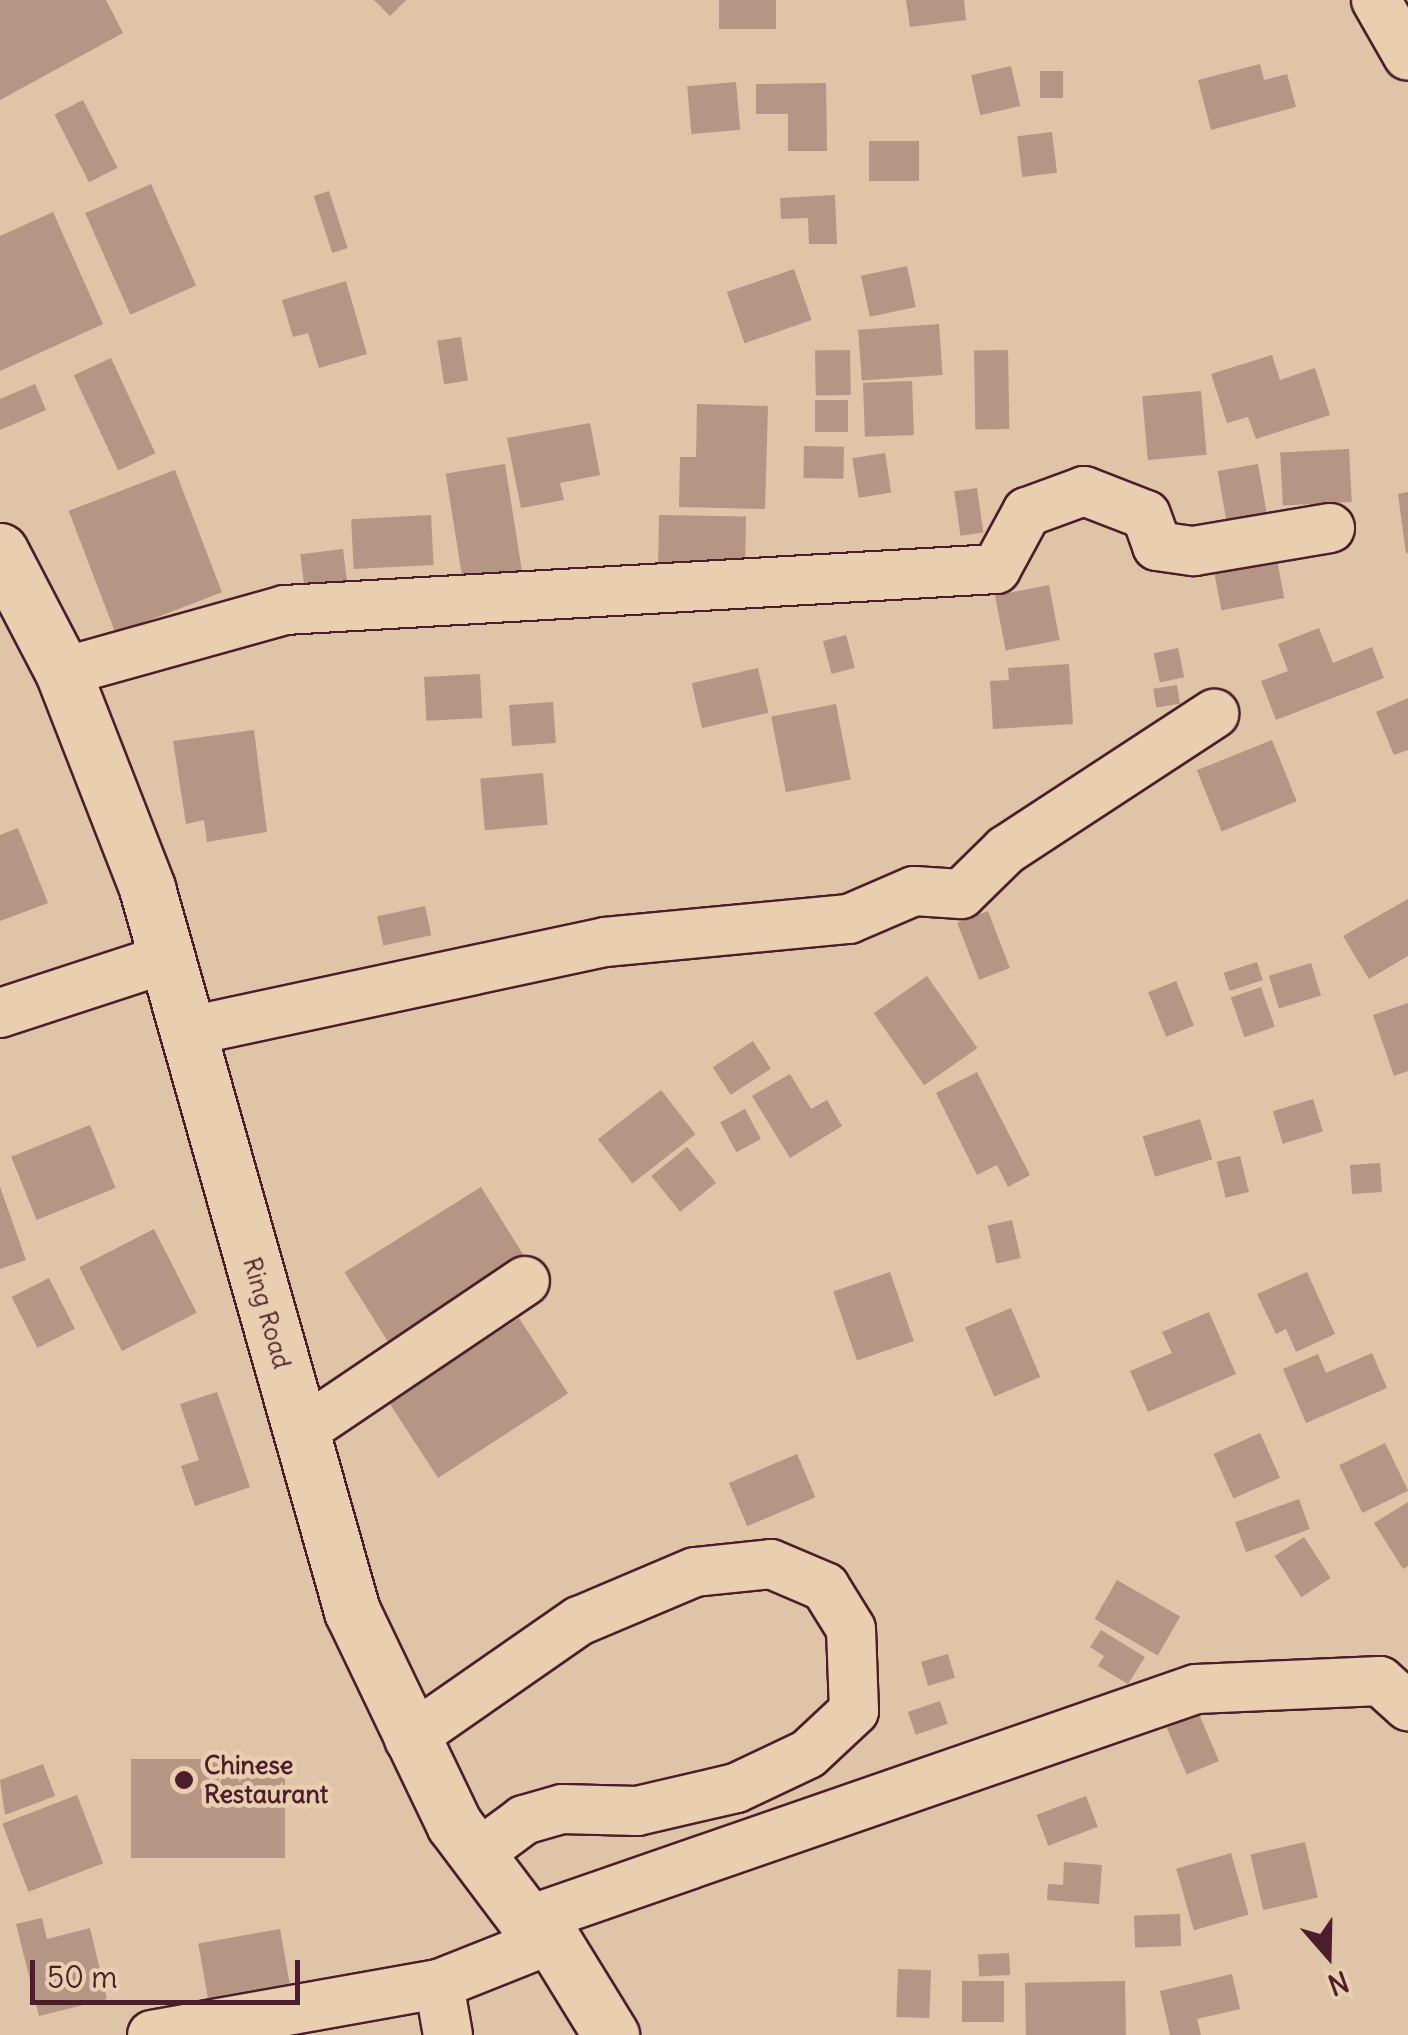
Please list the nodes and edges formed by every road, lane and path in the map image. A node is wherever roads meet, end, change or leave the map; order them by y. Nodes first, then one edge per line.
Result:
1 (1376, 0) edge
2 (1408, 56) edge
3 (1330, 528) dead end
4 (0, 550) edge
5 (63, 672) junction
6 (1214, 714) dead end
7 (168, 958) junction
8 (0, 1013) edge
9 (190, 1031) junction
10 (526, 1281) dead end
11 (301, 1432) junction
12 (1399, 1681) edge
13 (409, 1739) junction
14 (478, 1854) junction
15 (540, 1930) junction
16 (439, 1984) junction
17 (152, 2035) edge
18 (448, 2035) edge
19 (611, 2035) edge

1 - 2 street
3 - 5 street
4 - 5 main road, Ring Road
5 - 7 main road, Ring Road
6 - 9 street
7 - 8 street
7 - 9 main road, Ring Road
9 - 11 main road, Ring Road
10 - 11 street
11 - 13 main road, Ring Road
12 - 15 street
13 - 14 main road, Ring Road
13 - 14 street
14 - 15 main road, Ring Road
15 - 16 street
15 - 19 main road, Ring Road
16 - 17 street
16 - 18 street

